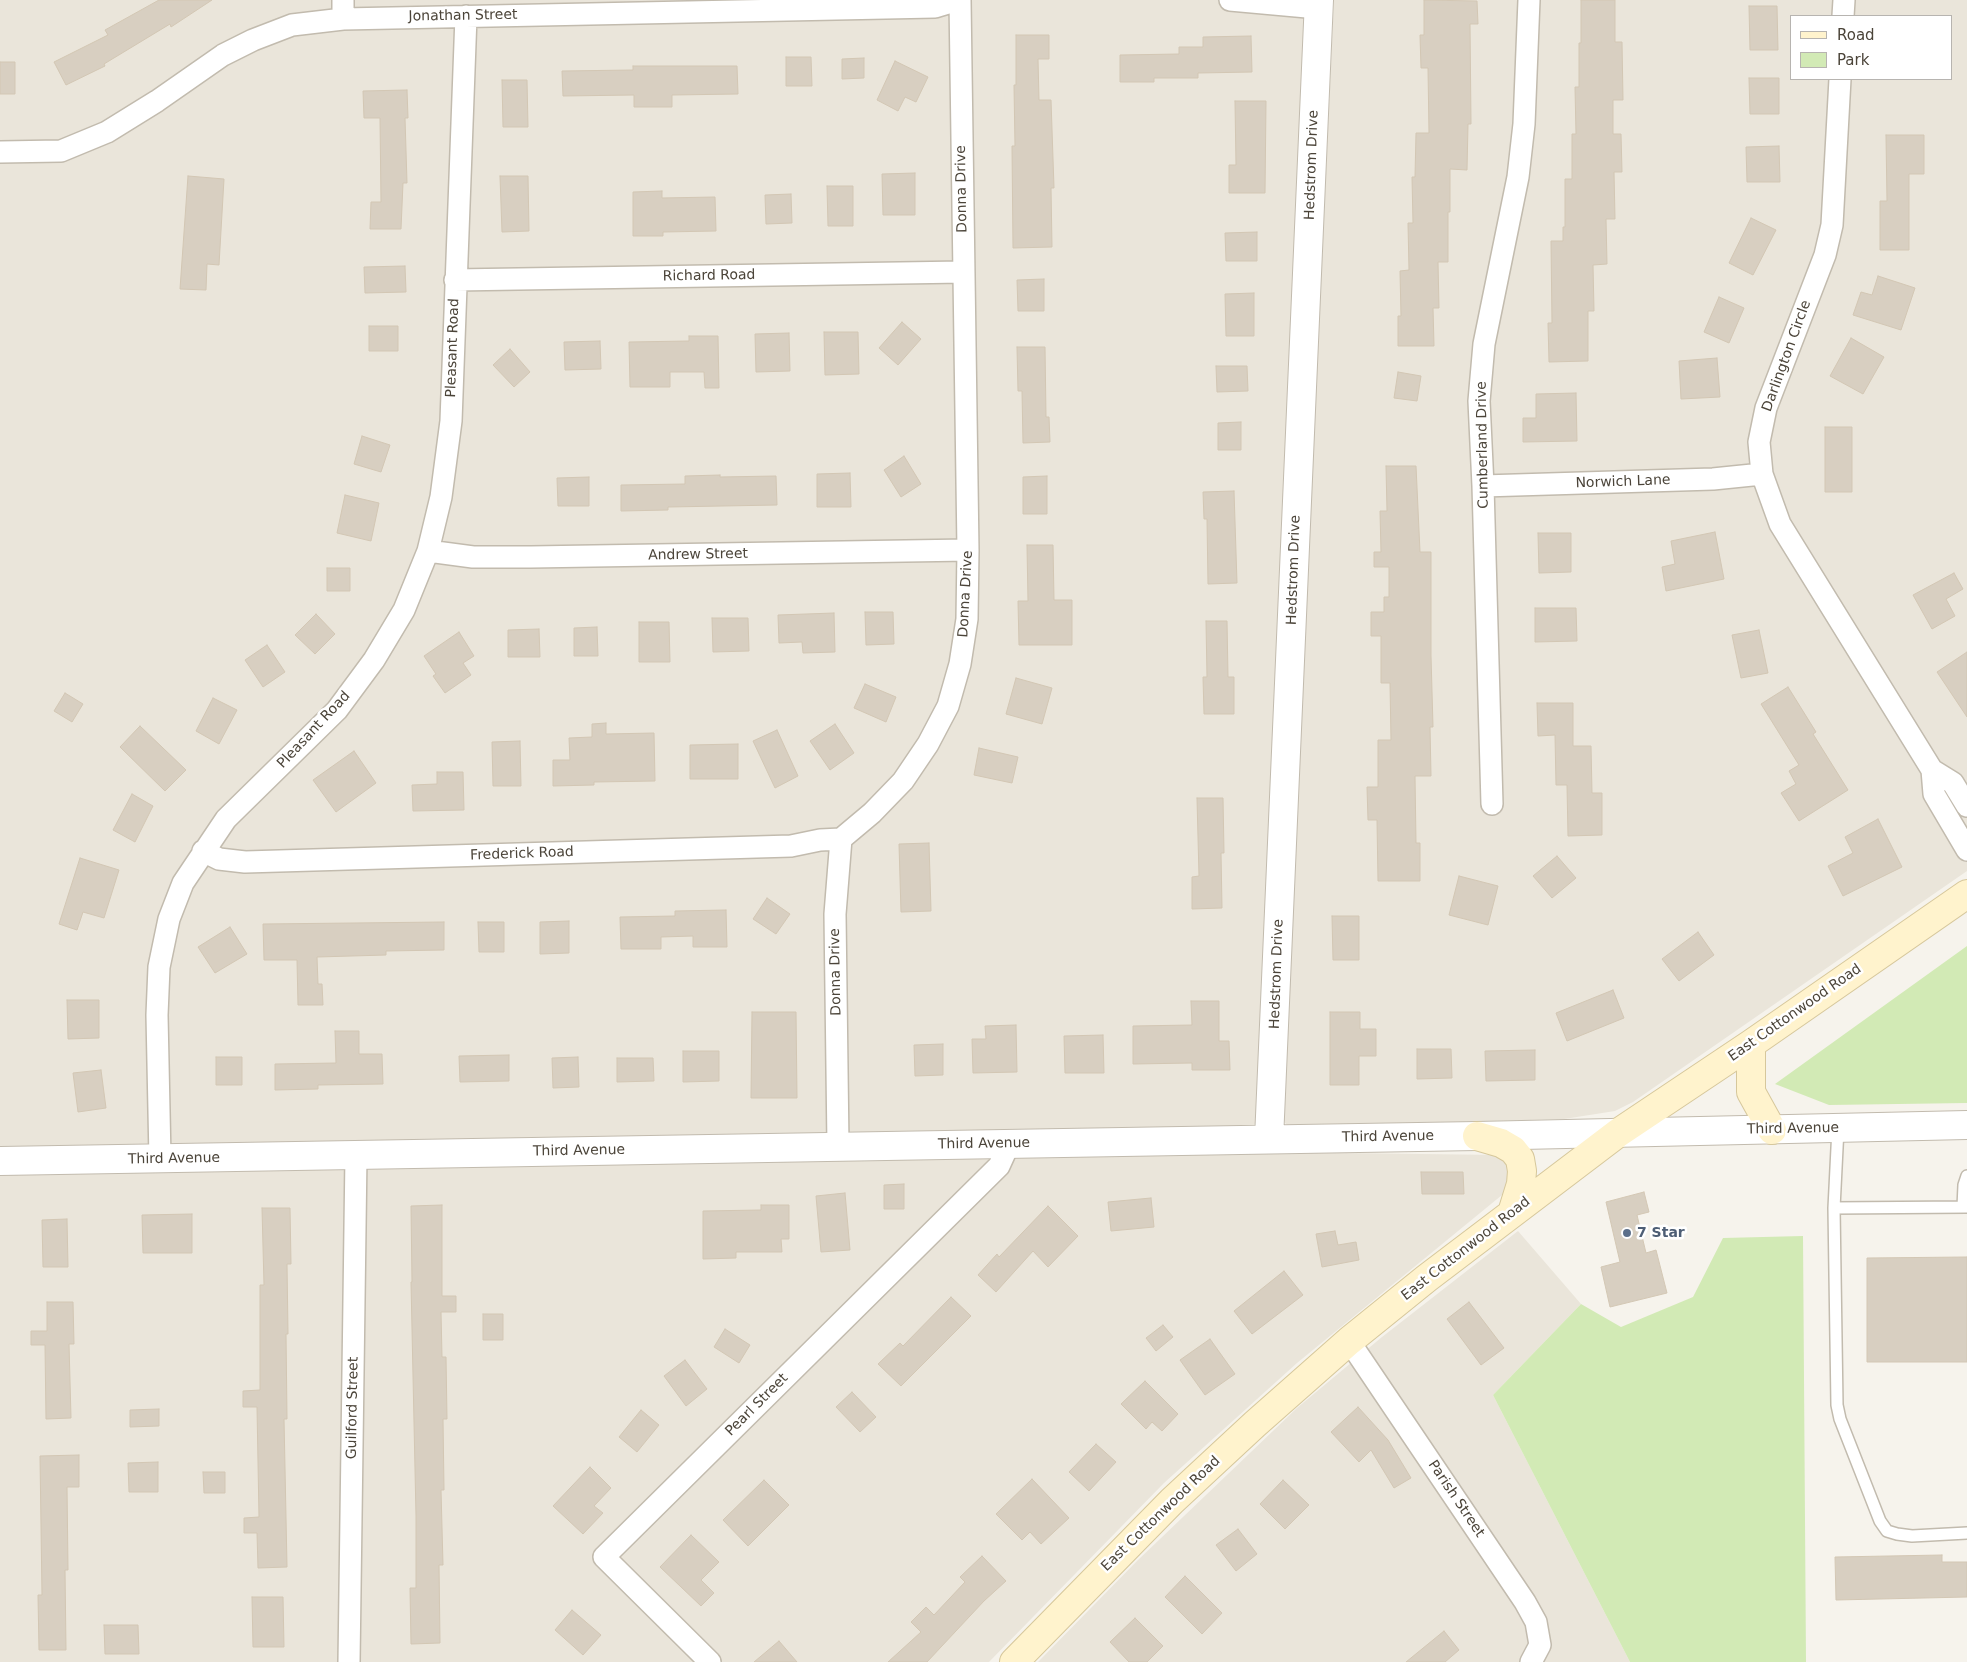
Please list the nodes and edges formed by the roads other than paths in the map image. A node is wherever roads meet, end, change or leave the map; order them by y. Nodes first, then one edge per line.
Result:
1 (959, 0) edge
2 (1230, 0) edge
3 (1529, 0) edge
4 (1844, 0) edge
5 (1319, 4) edge
6 (616, 7) edge
7 (343, 9) edge
8 (1844, 15) edge
9 (466, 16) junction
10 (1840, 80) edge
11 (0, 152) edge
12 (963, 272) junction
13 (455, 280) junction
14 (1762, 474) junction
15 (1483, 486) junction
16 (968, 550) junction
17 (428, 552) junction
18 (1932, 770) junction
19 (1492, 804) dead end
20 (1967, 806) edge
21 (841, 839) junction
22 (1967, 850) edge
23 (203, 851) junction
24 (1967, 894) edge
25 (1751, 1044) junction
26 (1967, 1125) edge
27 (1838, 1128) junction
28 (1772, 1130) junction
29 (1618, 1133) junction
30 (1477, 1136) junction
31 (1269, 1139) junction
32 (1009, 1144) junction
33 (838, 1146) junction
34 (356, 1154) junction
35 (160, 1159) junction
36 (0, 1161) edge
37 (1967, 1176) edge
38 (1965, 1207) edge
39 (1834, 1208) junction
40 (1512, 1213) junction
41 (1349, 1341) junction
42 (1967, 1533) edge
43 (349, 1662) edge
44 (710, 1662) edge
45 (1014, 1662) edge
46 (1531, 1662) edge

1 - 6 street, Jonathan Street
1 - 12 street, Donna Drive
2 - 5 street
3 - 15 street, Cumberland Drive
4 - 8 street
5 - 31 street, Hedstrom Drive
6 - 9 street, Jonathan Street
7 - 9 street, Jonathan Street
7 - 11 street, Jonathan Street
9 - 13 street, Pleasant Road
10 - 14 street, Darlington Circle
12 - 13 street, Richard Road
12 - 16 street, Donna Drive
13 - 17 street, Pleasant Road
14 - 15 street, Norwich Lane
14 - 18 street, Darlington Circle
15 - 19 street, Cumberland Drive
16 - 17 street, Andrew Street
16 - 21 street, Donna Drive
17 - 23 street, Pleasant Road
18 - 20 street, Darlington Circle
18 - 22 street, Darlington Circle
21 - 23 street, Frederick Road
21 - 33 street, Donna Drive
23 - 35 street, Pleasant Road
24 - 25 main road, East Cottonwood Road
25 - 28 main road
25 - 29 main road, East Cottonwood Road
26 - 27 street, Third Avenue
27 - 28 street, Third Avenue
27 - 39 lane
28 - 29 street, Third Avenue
29 - 30 street, Third Avenue
29 - 40 main road, East Cottonwood Road
30 - 31 street, Third Avenue
30 - 40 main road
31 - 32 street, Third Avenue
32 - 33 street, Third Avenue
32 - 44 street, Pearl Street
33 - 34 street, Third Avenue
34 - 35 street, Third Avenue
34 - 43 street, Guilford Street
35 - 36 street, Third Avenue
37 - 38 lane
38 - 39 lane
39 - 42 lane
40 - 41 main road, East Cottonwood Road
41 - 45 main road, East Cottonwood Road
41 - 46 street, Parish Street

